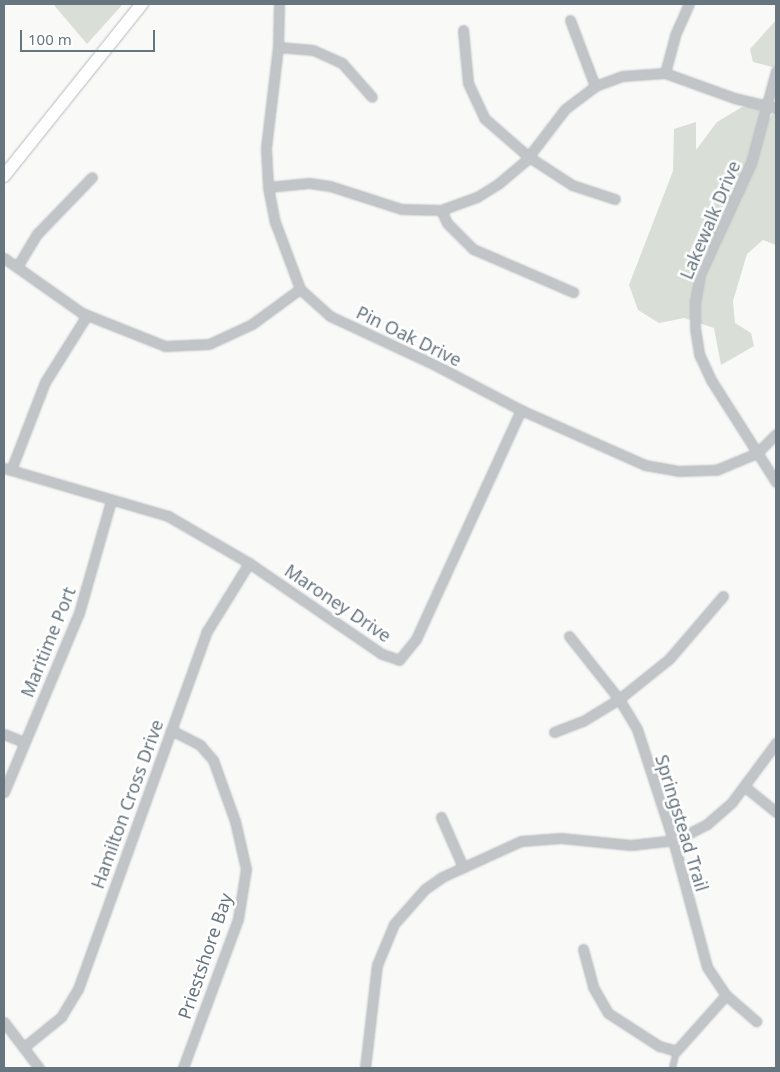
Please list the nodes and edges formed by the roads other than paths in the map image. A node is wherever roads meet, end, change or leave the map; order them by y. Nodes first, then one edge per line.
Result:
1 (142, 4) edge
2 (279, 4) edge
3 (689, 4) edge
4 (570, 20) dead end
5 (463, 30) dead end
6 (278, 47) junction
7 (776, 71) edge
8 (665, 73) junction
9 (595, 86) junction
10 (372, 97) dead end
11 (766, 106) junction
12 (776, 108) edge
13 (529, 156) junction
14 (4, 176) edge
15 (92, 177) dead end
16 (268, 187) junction
17 (615, 199) dead end
18 (441, 210) junction
19 (4, 258) edge
20 (17, 267) junction
21 (300, 289) junction
22 (572, 292) dead end
23 (86, 316) junction
24 (521, 410) junction
25 (776, 434) edge
26 (757, 453) junction
27 (8, 469) edge
28 (776, 482) edge
29 (111, 501) junction
30 (249, 563) junction
31 (723, 596) dead end
32 (569, 636) dead end
33 (619, 699) junction
34 (172, 730) junction
35 (554, 732) dead end
36 (4, 734) edge
37 (24, 742) junction
38 (776, 744) edge
39 (744, 786) junction
40 (4, 792) edge
41 (776, 812) edge
42 (441, 818) dead end
43 (673, 840) junction
44 (463, 867) junction
45 (583, 949) dead end
46 (726, 995) junction
47 (756, 1021) dead end
48 (4, 1022) edge
49 (24, 1047) junction
50 (676, 1051) junction
51 (39, 1068) edge
52 (183, 1068) edge
53 (365, 1068) edge
54 (672, 1068) edge

1 - 14 street
2 - 6 street, Pin Oak Drive
3 - 8 street
4 - 9 street
5 - 13 street
6 - 10 street
6 - 16 street, Pin Oak Drive
7 - 11 street, Lakewalk Drive
8 - 9 street
8 - 11 street
9 - 13 street
11 - 12 street
11 - 26 street, Lakewalk Drive
13 - 17 street
13 - 18 street
15 - 20 street
16 - 18 street
16 - 21 street, Pin Oak Drive
18 - 22 street
19 - 20 street
20 - 23 street
21 - 23 street
21 - 24 street, Pin Oak Drive
23 - 27 street
24 - 26 street, Pin Oak Drive
24 - 30 street, Maroney Drive
25 - 26 street, Pin Oak Drive
26 - 28 street, Lakewalk Drive
27 - 29 street, Maroney Drive
29 - 30 street, Maroney Drive
29 - 37 street, Maritime Port
30 - 34 street, Hamilton Cross Drive
31 - 33 street
32 - 33 street, Springstead Trail
33 - 35 street
33 - 43 street, Springstead Trail
34 - 49 street, Hamilton Cross Drive
34 - 52 street, Priestshore Bay
36 - 37 street
37 - 40 street, Maritime Port
38 - 39 street
39 - 41 street
39 - 43 street
42 - 44 street
43 - 44 street
43 - 46 street, Springstead Trail
44 - 53 street
45 - 50 street
46 - 47 street, Springstead Trail
46 - 50 street
48 - 49 street
49 - 51 street
50 - 54 lane

